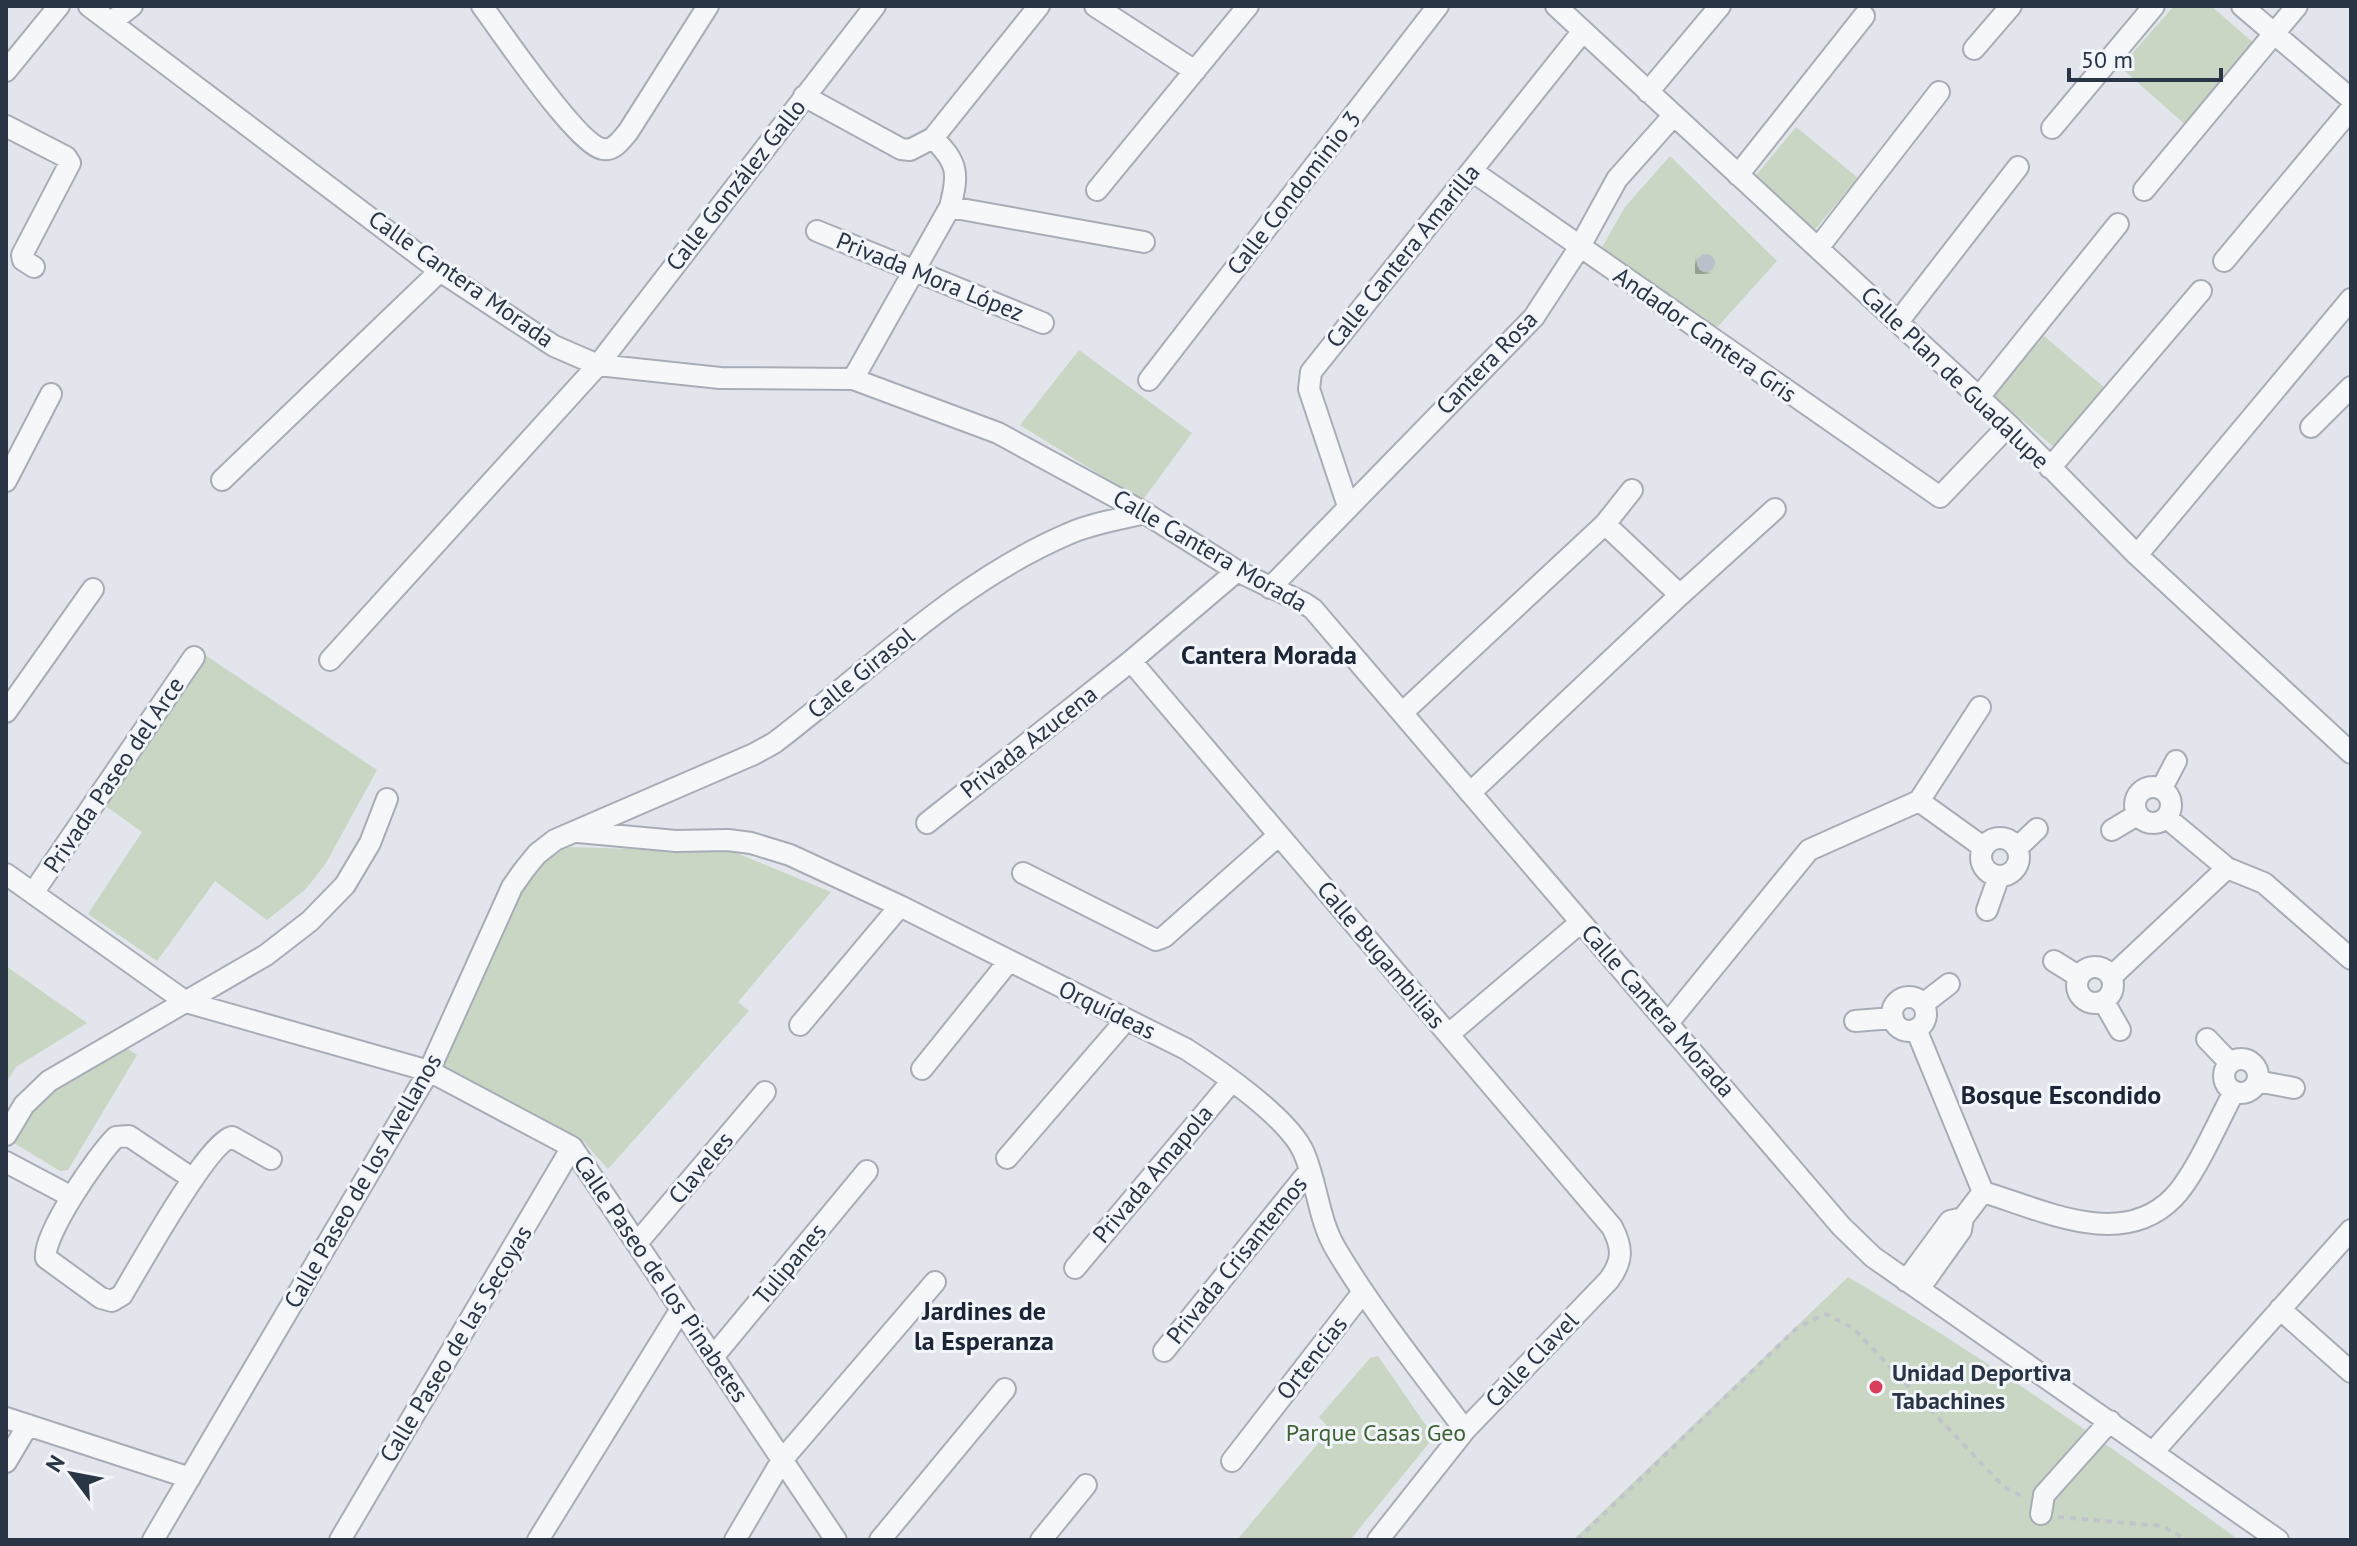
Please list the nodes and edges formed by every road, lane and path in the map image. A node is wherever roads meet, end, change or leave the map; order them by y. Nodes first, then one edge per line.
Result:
1 (59, 6) edge
2 (89, 6) edge
3 (132, 6) edge
4 (482, 6) edge
5 (708, 6) edge
6 (875, 6) edge
7 (1039, 6) edge
8 (1095, 6) edge
9 (1248, 6) edge
10 (1438, 6) edge
11 (1720, 6) edge
12 (2011, 6) edge
13 (2154, 6) edge
14 (2242, 6) edge
15 (2297, 6) edge
16 (1563, 8) edge
17 (1864, 16) dead end
18 (111, 22) junction
19 (1583, 31) junction
20 (2274, 33) junction
21 (1974, 49) dead end
22 (6, 71) edge
23 (1195, 71) junction
24 (1648, 92) junction
25 (1939, 92) dead end
26 (804, 96) junction
27 (2351, 99) edge
28 (2351, 109) edge
29 (1674, 115) junction
30 (6, 126) edge
31 (2052, 128) dead end
32 (933, 138) junction
33 (2018, 167) dead end
34 (1472, 171) junction
35 (1738, 175) junction
36 (1097, 190) dead end
37 (2144, 190) dead end
38 (950, 207) junction
39 (2118, 224) dead end
40 (817, 231) dead end
41 (1144, 242) dead end
42 (1579, 248) junction
43 (1818, 248) junction
44 (2224, 261) dead end
45 (34, 267) dead end
46 (440, 271) junction
47 (914, 271) junction
48 (2201, 291) dead end
49 (2351, 299) edge
50 (1898, 322) junction
51 (1043, 323) dead end
52 (598, 365) junction
53 (853, 379) junction
54 (1149, 380) dead end
55 (2351, 387) edge
56 (51, 394) dead end
57 (1979, 397) junction
58 (2009, 425) junction
59 (2311, 427) dead end
60 (2050, 468) junction
61 (222, 480) dead end
62 (6, 481) edge
63 (1632, 490) dead end
64 (1348, 506) junction
65 (1775, 509) dead end
66 (1145, 513) junction
67 (1605, 524) junction
68 (2137, 555) junction
69 (1237, 571) junction
70 (1270, 588) junction
71 (93, 589) dead end
72 (1680, 595) junction
73 (194, 657) dead end
74 (330, 660) dead end
75 (1131, 661) junction
76 (1980, 707) dead end
77 (6, 712) edge
78 (1402, 713) junction
79 (2351, 753) edge
80 (2176, 761) dead end
81 (2162, 788) junction
82 (1470, 793) junction
83 (387, 799) dead end
84 (1919, 801) junction
85 (2137, 815) junction
86 (2167, 818) junction
87 (927, 823) dead end
88 (2037, 829) dead end
89 (2112, 830) dead end
90 (574, 831) junction
91 (1279, 835) junction
92 (1983, 847) junction
93 (2017, 848) junction
94 (2227, 868) junction
95 (1023, 873) dead end
96 (6, 874) edge
97 (1999, 876) junction
98 (33, 893) junction
99 (900, 906) junction
100 (1987, 910) dead end
101 (1581, 922) junction
102 (2351, 959) edge
103 (1009, 961) junction
104 (2054, 961) dead end
105 (2078, 976) junction
106 (2111, 977) junction
107 (1949, 984) dead end
108 (186, 1002) junction
109 (2104, 1002) junction
110 (1923, 1004) junction
111 (1893, 1018) junction
112 (1126, 1020) junction
113 (1855, 1021) dead end
114 (1668, 1023) junction
115 (800, 1025) dead end
116 (1916, 1029) junction
117 (2120, 1030) dead end
118 (1449, 1034) junction
119 (2207, 1039) dead end
120 (2230, 1063) junction
121 (922, 1069) dead end
122 (429, 1071) junction
123 (1232, 1081) junction
124 (2257, 1081) junction
125 (2294, 1088) dead end
126 (765, 1092) dead end
127 (2234, 1092) junction
128 (6, 1135) edge
129 (572, 1147) junction
130 (1007, 1158) dead end
131 (271, 1159) dead end
132 (6, 1162) edge
133 (1310, 1170) junction
134 (867, 1171) dead end
135 (193, 1179) junction
136 (1983, 1192) junction
137 (72, 1197) junction
138 (2351, 1230) edge
139 (637, 1243) junction
140 (1622, 1254) joint
141 (1075, 1268) dead end
142 (935, 1282) dead end
143 (1912, 1285) junction
144 (1363, 1292) junction
145 (681, 1309) junction
146 (2280, 1309) junction
147 (1164, 1351) dead end
148 (713, 1357) junction
149 (2351, 1372) edge
150 (1005, 1389) dead end
151 (6, 1418) edge
152 (2110, 1421) junction
153 (28, 1425) junction
154 (1465, 1430) junction
155 (2154, 1451) junction
156 (782, 1460) junction
157 (1232, 1461) dead end
158 (6, 1462) edge
159 (190, 1478) junction
160 (1086, 1485) dead end
161 (2041, 1510) junction
162 (153, 1540) edge
163 (340, 1540) edge
164 (538, 1540) edge
165 (735, 1540) edge
166 (836, 1540) edge
167 (880, 1540) edge
168 (1041, 1540) edge
169 (1378, 1540) edge
170 (1577, 1540) edge
171 (2187, 1540) edge
172 (2278, 1540) edge

1 - 22 street
2 - 18 street, Calle Cantera Morada
3 - 18 street
4 - 5 street
6 - 26 street, Calle González Gallo
7 - 32 street
8 - 23 street
9 - 23 street
10 - 54 street, Calle Condominio 3
11 - 24 street
12 - 21 street
13 - 31 street
14 - 20 street
15 - 20 street
16 - 19 street, Calle Plan de Guadalupe
17 - 35 street
18 - 46 street, Calle Cantera Morada
19 - 24 street, Calle Plan de Guadalupe
19 - 34 street, Calle Cantera Amarilla
20 - 27 street
20 - 37 street
23 - 36 street
24 - 29 street, Calle Plan de Guadalupe
25 - 43 street
26 - 32 street
26 - 52 street, Calle González Gallo
28 - 44 street
29 - 35 street, Calle Plan de Guadalupe
29 - 42 street, Cantera Rosa
30 - 45 street
32 - 38 street
33 - 50 street
34 - 42 street, Andador Cantera Gris
34 - 64 street, Calle Cantera Amarilla
35 - 43 street, Calle Plan de Guadalupe
38 - 41 street
38 - 47 street
39 - 57 street
40 - 47 street, Privada Mora López
42 - 58 street, Andador Cantera Gris
42 - 64 street, Cantera Rosa
43 - 50 street, Calle Plan de Guadalupe
46 - 52 street, Calle Cantera Morada
46 - 61 street
47 - 51 street, Privada Mora López
47 - 53 street
48 - 60 street
49 - 68 street
50 - 57 street, Calle Plan de Guadalupe
52 - 53 street, Calle Cantera Morada
52 - 74 street, Calle González Gallo
53 - 66 street, Calle Cantera Morada
55 - 59 street
56 - 62 street
57 - 58 street, Calle Plan de Guadalupe
58 - 60 street, Calle Plan de Guadalupe
60 - 68 street, Calle Plan de Guadalupe
63 - 67 street
64 - 70 street, Cantera Rosa
65 - 72 street
66 - 69 street, Calle Cantera Morada
66 - 90 street, Calle Girasol
67 - 72 street
67 - 78 street
68 - 79 street, Calle Plan de Guadalupe
69 - 70 street, Calle Cantera Morada
69 - 75 street, Privada Azucena
70 - 78 street, Calle Cantera Morada
71 - 77 street
72 - 82 street
73 - 98 street, Privada Paseo del Arce
75 - 87 street, Privada Azucena
75 - 91 street, Calle Bugambilias
76 - 84 street
78 - 82 street, Calle Cantera Morada
80 - 81 street
81 - 85 street
81 - 86 street
82 - 101 street, Calle Cantera Morada
83 - 108 street
84 - 92 street
84 - 114 street
85 - 86 street
85 - 89 street
86 - 94 street
88 - 93 street
90 - 99 street, Orquídeas
90 - 122 street, Calle Paseo de los Avellanos
91 - 95 street
91 - 118 street, Calle Bugambilias
92 - 93 street
92 - 97 street
93 - 97 street
94 - 102 street
94 - 106 street
96 - 98 street, Calle Paseo de los Pinabetes
97 - 100 street
98 - 108 street, Calle Paseo de los Pinabetes
99 - 103 street, Orquídeas
99 - 115 street
101 - 114 street, Calle Cantera Morada
101 - 118 street
103 - 112 street, Orquídeas
103 - 121 street
104 - 105 street
105 - 106 street
105 - 109 street
106 - 109 street
107 - 110 street
108 - 122 street, Calle Paseo de los Pinabetes
108 - 128 street
109 - 117 street
110 - 111 street
110 - 116 street
111 - 113 street
111 - 116 street
112 - 123 street, Orquídeas
112 - 130 street
114 - 143 street, Calle Cantera Morada
116 - 136 street
118 - 140 street, Calle Bugambilias
119 - 120 street
120 - 124 street
120 - 127 street
122 - 129 street, Calle Paseo de los Pinabetes
122 - 159 street, Calle Paseo de los Avellanos
123 - 133 street, Orquídeas
123 - 141 street, Privada Amapola
124 - 125 street
124 - 127 street
126 - 139 street, Claveles
127 - 136 street
129 - 139 street, Calle Paseo de los Pinabetes
129 - 163 street, Calle Paseo de las Secoyas
131 - 135 street
132 - 137 street
133 - 144 street, Orquídeas
133 - 147 street, Privada Crisantemos
134 - 148 street, Tulipanes
135 - 137 street
135 - 137 street
136 - 143 street
138 - 146 street
139 - 145 street, Calle Paseo de los Pinabetes
140 - 154 street, Calle Clavel
142 - 156 street
143 - 152 street, Calle Cantera Morada
144 - 154 street, Orquídeas
144 - 157 street, Ortencias
145 - 148 street, Calle Paseo de los Pinabetes
145 - 164 street
146 - 149 street
146 - 155 street
148 - 156 street, Calle Paseo de los Pinabetes
150 - 167 street
151 - 153 street
152 - 155 street, Calle Cantera Morada
152 - 161 street
153 - 158 street
153 - 159 street
154 - 169 street, Calle Clavel
155 - 172 street, Calle Cantera Morada
156 - 165 street
156 - 166 street, Calle Paseo de los Pinabetes
159 - 162 street, Calle Paseo de los Avellanos
160 - 168 street
161 - 170 path
161 - 171 path

